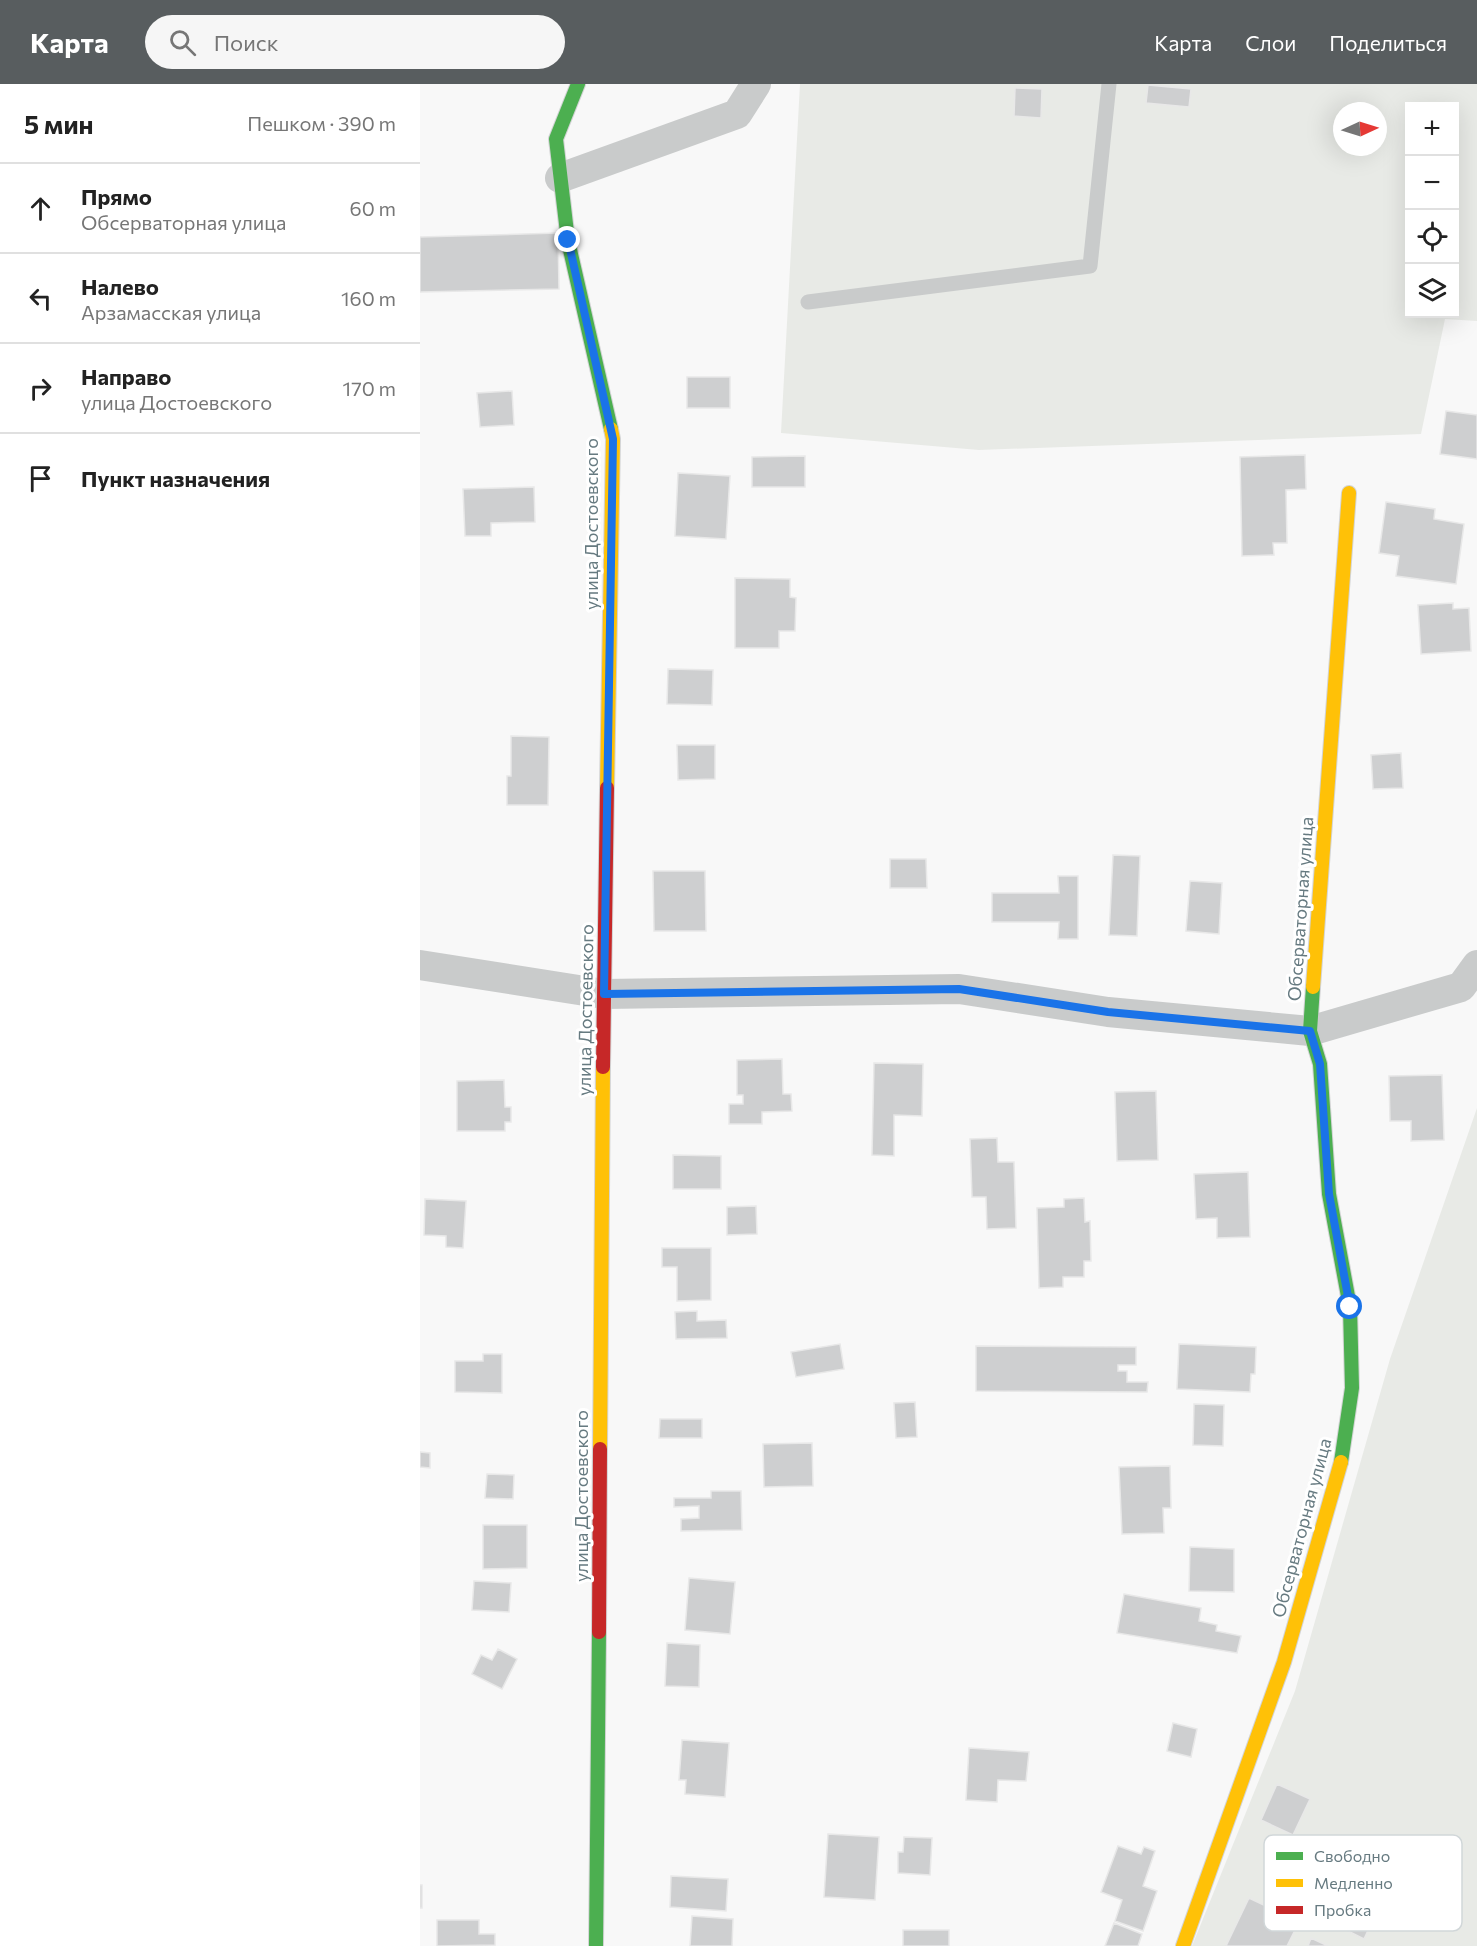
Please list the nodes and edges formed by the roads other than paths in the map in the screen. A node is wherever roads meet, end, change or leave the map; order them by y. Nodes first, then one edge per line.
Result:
1 (578, 84) edge
2 (756, 84) edge
3 (1109, 84) edge
4 (560, 178) junction
5 (808, 302) dead end
6 (1349, 493) dead end
7 (420, 965) edge
8 (1472, 981) edge
9 (604, 994) junction
10 (1310, 1031) junction
11 (596, 1946) edge
12 (1183, 1946) edge

1 - 4 street, улица Достоевского
2 - 4 street
3 - 5 lane
4 - 9 street, улица Достоевского
6 - 10 street, Обсерваторная улица
7 - 9 street
8 - 10 street
9 - 10 street
9 - 11 street, улица Достоевского
10 - 12 street, Обсерваторная улица

